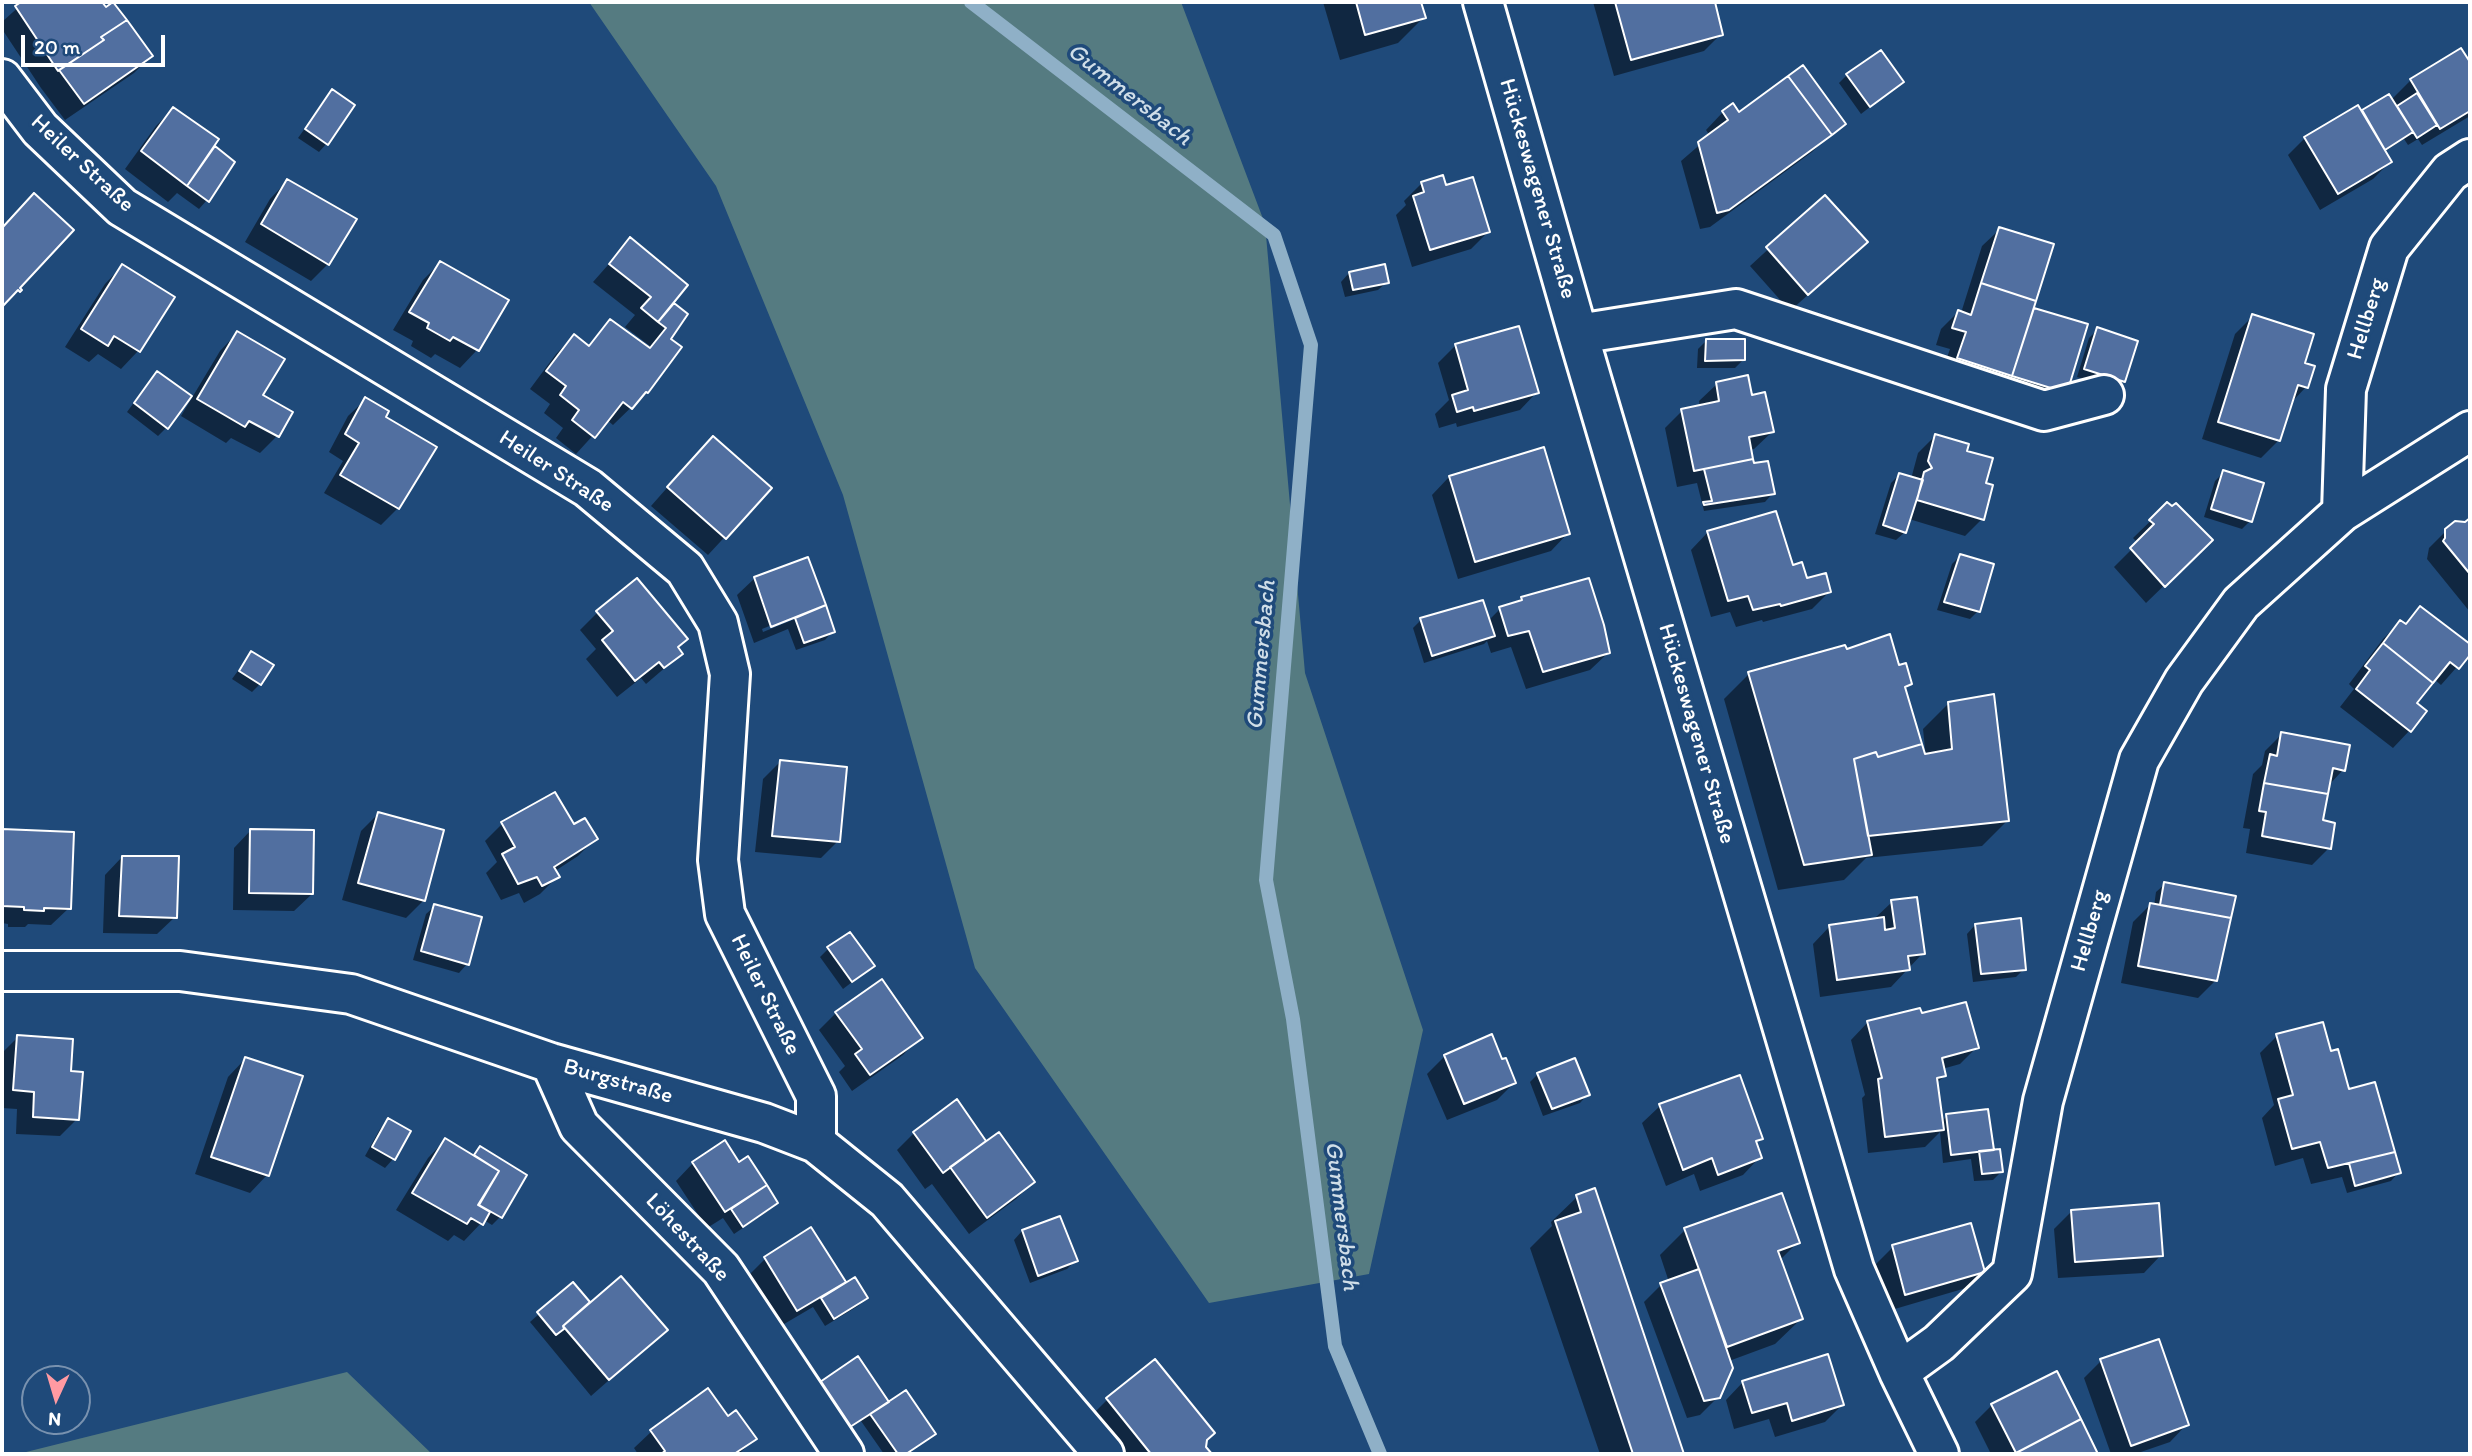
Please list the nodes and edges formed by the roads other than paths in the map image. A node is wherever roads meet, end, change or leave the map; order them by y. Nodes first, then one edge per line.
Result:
1 (1483, 2) edge
2 (2, 79) edge
3 (2470, 159) edge
4 (1578, 334) junction
5 (2104, 395) dead end
6 (2470, 431) edge
7 (2342, 512) junction
8 (2, 971) edge
9 (551, 1063) junction
10 (816, 1143) junction
11 (1899, 1372) junction
12 (844, 1454) edge
13 (1104, 1454) edge
14 (1939, 1454) edge

1 - 4 street, Hückeswagener Straße
2 - 10 street, Heiler Straße
3 - 7 street, Hellberg
4 - 5 street
4 - 11 street, Hückeswagener Straße
6 - 7 street, Hellberg
7 - 11 street, Hellberg
8 - 9 street, Burgstraße
9 - 10 street, Burgstraße
9 - 12 street, Löhestraße
10 - 13 street, Burgstraße
11 - 14 street, Hückeswagener Straße

